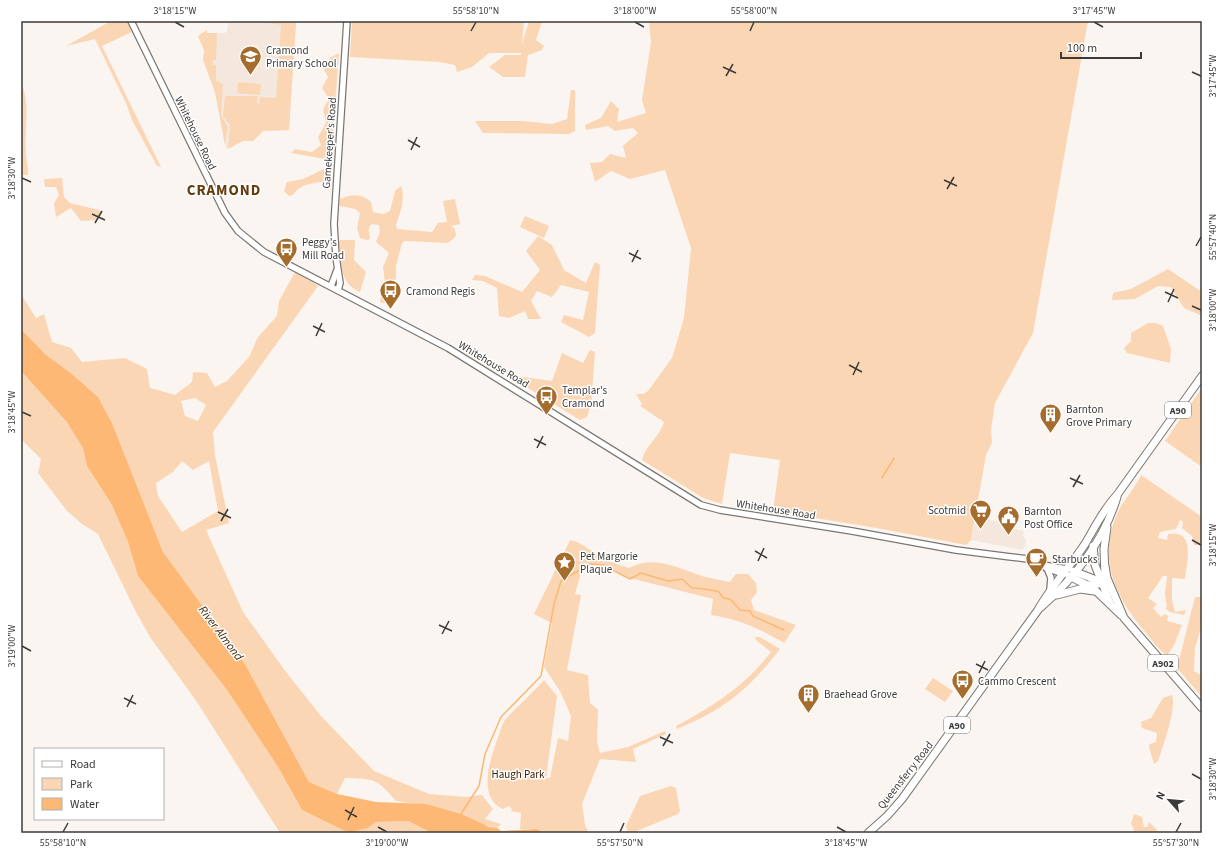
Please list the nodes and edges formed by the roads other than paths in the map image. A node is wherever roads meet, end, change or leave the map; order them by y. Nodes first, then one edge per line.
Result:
1 (131, 21) edge
2 (347, 21) edge
3 (337, 266) junction
4 (331, 286) junction
5 (338, 290) junction
6 (1201, 378) edge
7 (1117, 495) junction
8 (1108, 521) junction
9 (1095, 526) junction
10 (1093, 547) junction
11 (1105, 566) junction
12 (1045, 567) junction
13 (1065, 571) junction
14 (1074, 575) junction
15 (1102, 582) junction
16 (1088, 585) junction
17 (1112, 589) junction
18 (1052, 593) junction
19 (1099, 593) junction
20 (1110, 603) junction
21 (1124, 618) junction
22 (1202, 708) edge
23 (868, 833) edge

1 - 4 street, Whitehouse Road
2 - 3 street, Gamekeeper's Road
3 - 4 street, Gamekeeper's Road
3 - 5 street, Gamekeeper's Road
4 - 5 street, Whitehouse Road
5 - 12 street, Whitehouse Road
6 - 7 main road, Queensferry Road / A90
7 - 8 main road, Queensferry Road / A90
7 - 9 main road, Queensferry Road / A90
8 - 10 main road, Queensferry Road / A90
8 - 11 main road, A902
9 - 10 main road, A902
9 - 13 main road, Queensferry Road / A90
10 - 14 main road, Queensferry Road / A90
10 - 15 main road, A902
11 - 15 main road, A902
11 - 17 main road, A902
12 - 13 street, Whitehouse Road
12 - 18 street
13 - 14 main road, A902
13 - 18 main road, Queensferry Road / A90
14 - 15 main road, A902
14 - 16 main road, A902
14 - 18 main road, Queensferry Road / A90
15 - 16 main road
15 - 17 main road, A902
15 - 20 main road, A902
16 - 19 main road, A902
17 - 21 main road, A902
18 - 19 main road
18 - 23 main road, Queensferry Road / A90
19 - 20 main road, A902
20 - 21 main road, A902
21 - 22 main road, A902

